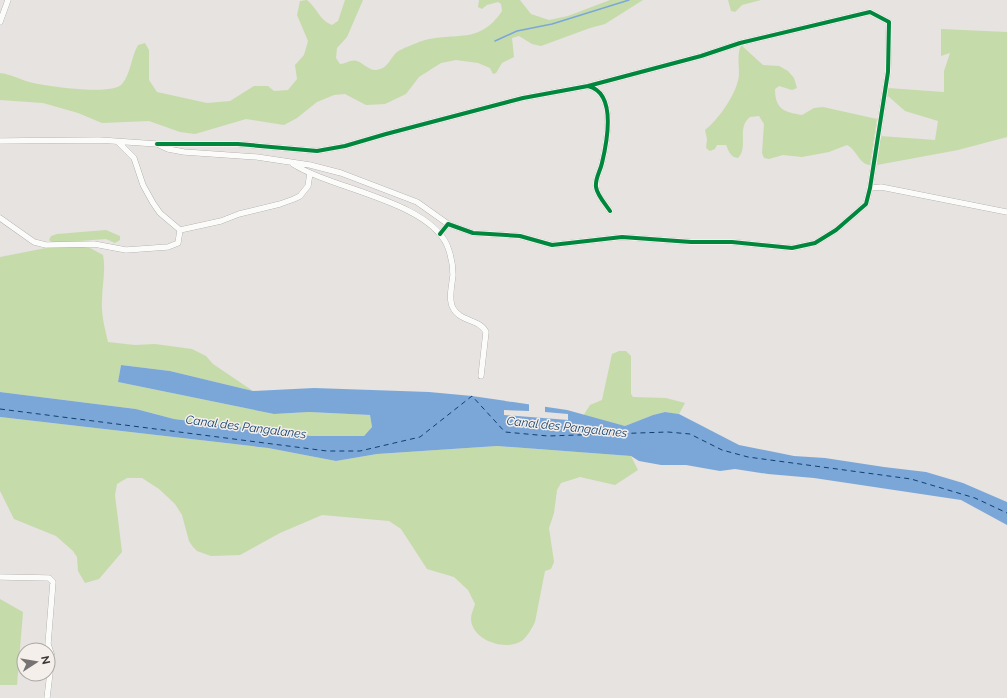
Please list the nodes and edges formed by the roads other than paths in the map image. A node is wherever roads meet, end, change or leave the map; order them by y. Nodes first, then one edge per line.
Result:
1 (8, 0) edge
2 (0, 22) edge
3 (588, 86) junction
4 (0, 141) edge
5 (118, 142) junction
6 (157, 144) junction
7 (291, 163) junction
8 (310, 173) junction
9 (870, 188) junction
10 (610, 211) dead end
11 (1007, 212) edge
12 (0, 218) edge
13 (448, 224) junction
14 (180, 230) junction
15 (440, 234) junction
16 (481, 376) dead end
17 (0, 577) edge
18 (47, 698) edge

1 - 2 street
3 - 6 street
3 - 9 street
3 - 10 street
4 - 5 street
5 - 6 street
5 - 14 street
6 - 7 street
7 - 8 street
7 - 13 street
8 - 14 street
8 - 15 street
9 - 11 street
9 - 13 street
12 - 14 street
13 - 15 street
15 - 16 street
17 - 18 street

